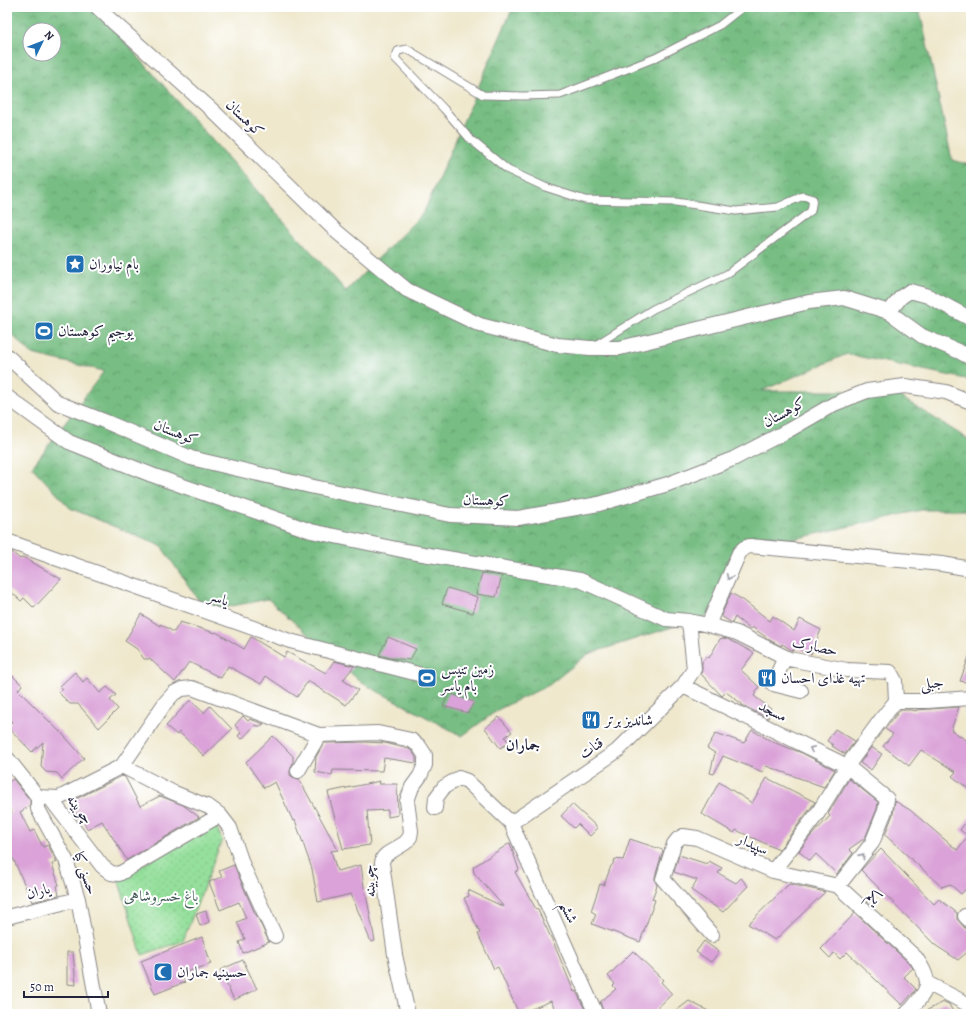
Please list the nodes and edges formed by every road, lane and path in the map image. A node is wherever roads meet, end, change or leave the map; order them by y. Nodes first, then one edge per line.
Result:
1 (97, 7) edge
2 (743, 7) edge
3 (889, 312) junction
4 (971, 319) edge
5 (590, 348) junction
6 (7, 356) edge
7 (971, 358) edge
8 (7, 397) edge
9 (971, 402) edge
10 (7, 541) edge
11 (971, 569) edge
12 (689, 621) junction
13 (708, 625) junction
14 (786, 657) junction
15 (422, 675) dead end
16 (684, 686) junction
17 (801, 691) dead end
18 (971, 698) edge
19 (896, 701) junction
20 (319, 735) junction
21 (7, 758) edge
22 (122, 766) junction
23 (847, 766) junction
24 (298, 771) dead end
25 (44, 797) junction
26 (435, 808) dead end
27 (220, 815) junction
28 (512, 823) junction
29 (773, 872) junction
30 (838, 886) junction
31 (78, 899) junction
32 (7, 917) edge
33 (712, 935) dead end
34 (275, 936) dead end
35 (927, 983) junction
36 (971, 1006) edge
37 (910, 1013) edge
38 (99, 1014) edge
39 (408, 1014) edge
40 (596, 1014) edge

1 - 5 street, کوهستان
2 - 5 lane
3 - 4 street
3 - 5 street, کوهستان
3 - 7 street, کوهستان
6 - 9 street, کوهستان
8 - 12 street
10 - 15 street, یاسر
11 -> 13 street
12 - 13 street, حصارک
12 - 16 street, قنات
13 - 14 street, حصارک
14 - 17 street
14 - 19 street, حصارک
23 -> 16 street, مسجد
16 - 28 street, قنات
18 - 19 street, جبلی
19 - 23 street, سپیدار
20 - 22 street, چوبینه
20 - 24 street
20 - 39 street, چوبینه
21 - 25 street, حسنی کیا
22 - 25 street, چوبینه
22 - 27 street
23 - 29 street, سپیدار
30 -> 23 street, مسجد
25 - 27 street, چوبینه
25 - 31 street, حسنی کیا
26 - 28 street
27 - 34 street
28 - 40 street, ششم
29 - 30 street
29 - 33 street, سپیدار
30 - 35 street, یکم
31 - 32 street, یاران
31 - 38 street, حسنی کیا
35 - 36 street
35 - 37 street

